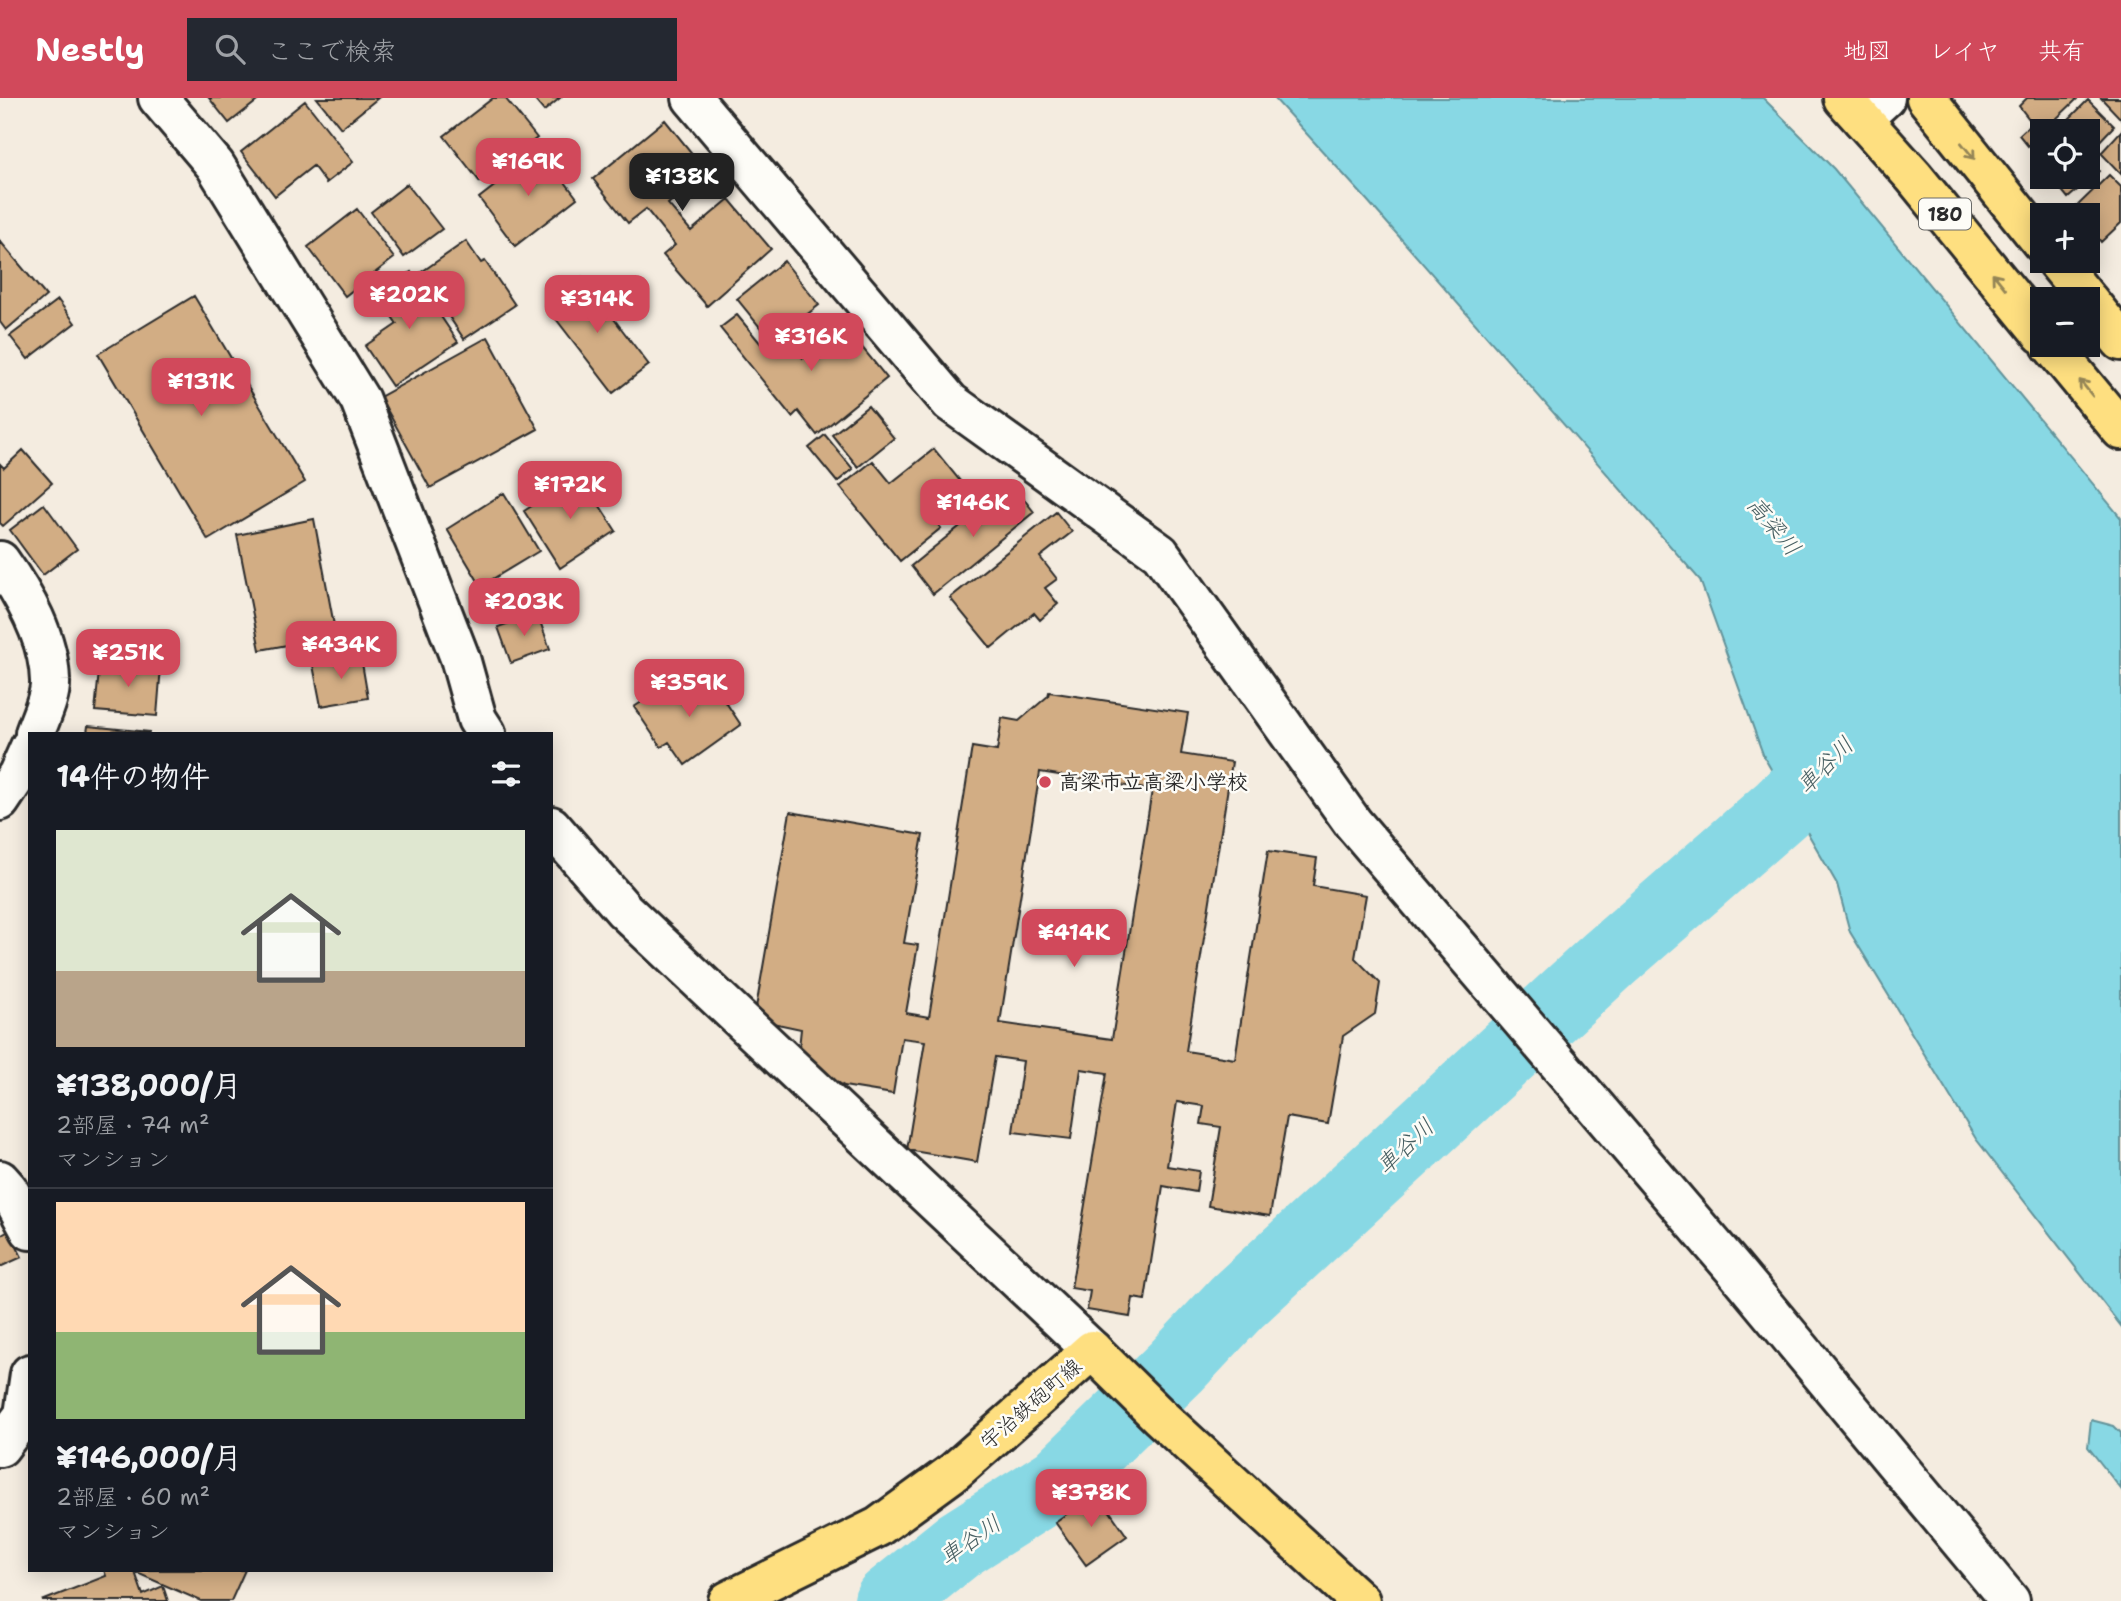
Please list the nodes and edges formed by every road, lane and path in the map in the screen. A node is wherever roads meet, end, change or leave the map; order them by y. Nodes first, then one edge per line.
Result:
1 (158, 98) edge
2 (692, 98) edge
3 (1926, 98) edge
4 (1863, 105) edge
5 (2030, 228) edge
6 (2066, 273) edge
7 (2077, 287) edge
8 (2100, 315) edge
9 (2030, 319) edge
10 (2121, 341) edge
11 (2061, 357) edge
12 (2121, 430) edge
13 (0, 561) edge
14 (35, 732) edge
15 (485, 732) edge
16 (28, 752) edge
17 (0, 801) edge
18 (553, 828) edge
19 (0, 1180) edge
20 (28, 1226) edge
21 (1103, 1362) junction
22 (28, 1388) edge
23 (0, 1447) edge
24 (728, 1601) edge
25 (1360, 1601) edge
26 (2010, 1601) edge

1 - 15 street
2 - 26 street
3 -> 5 main road, 180
9 -> 4 main road, 180
6 - 7 main road
8 - 10 main road
12 -> 11 main road
13 - 14 street
16 - 17 street
18 - 21 street
19 - 20 street
21 - 24 main road, 宇治鉄砲町線
21 - 25 main road, 宇治鉄砲町線
22 - 23 street

